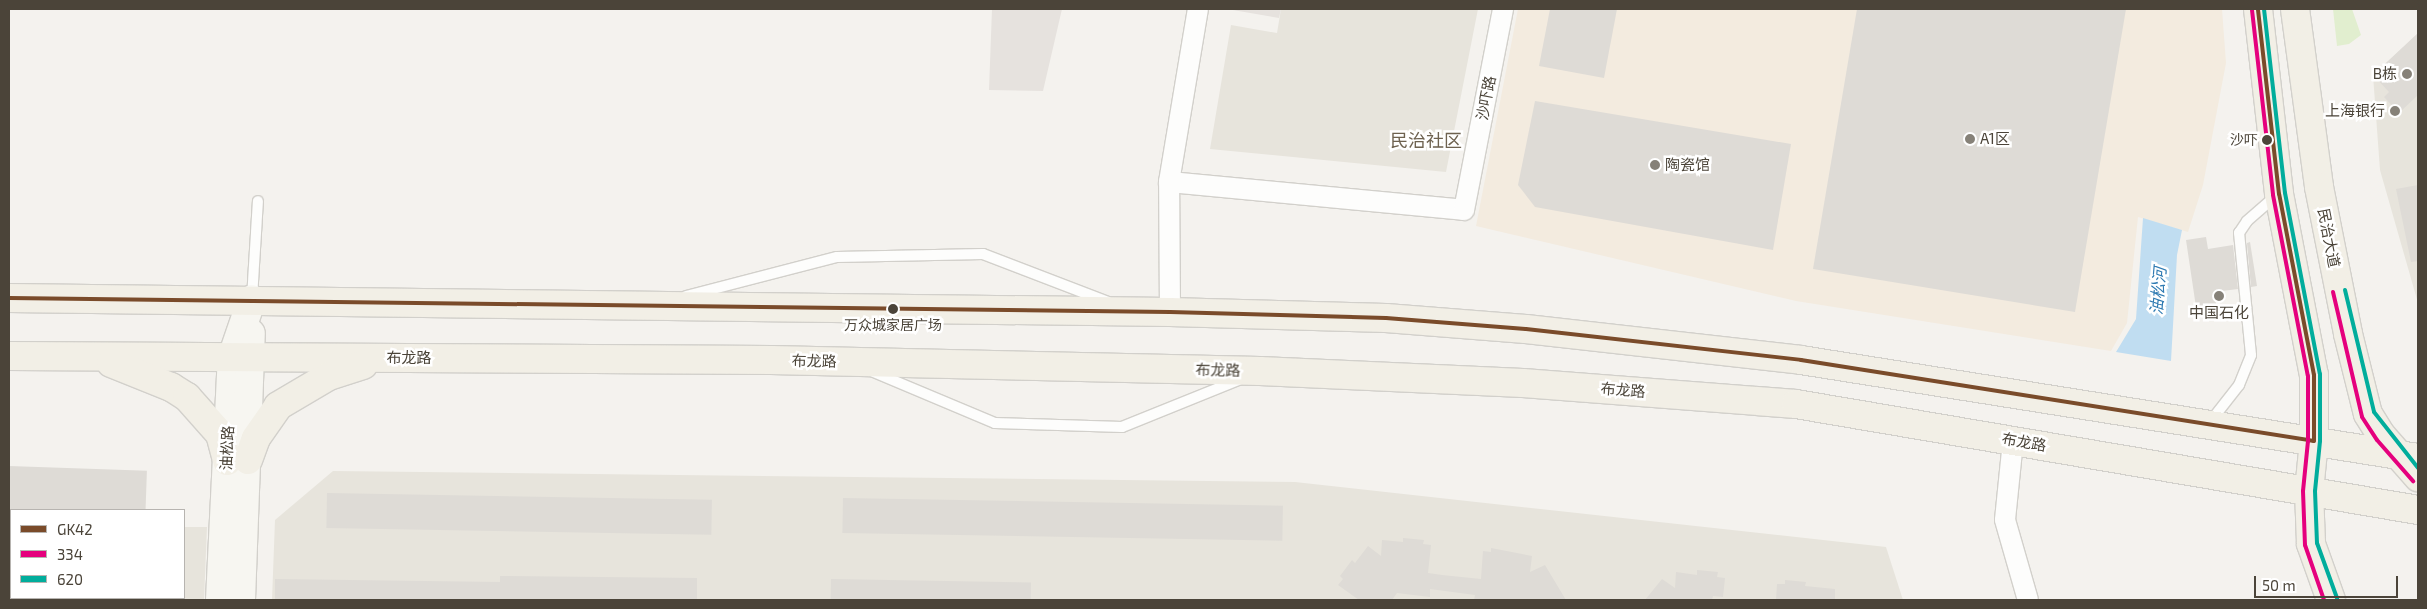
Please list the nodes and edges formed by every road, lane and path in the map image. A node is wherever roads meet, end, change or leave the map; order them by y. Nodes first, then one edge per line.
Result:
1 (1198, 9) edge
2 (1504, 9) edge
3 (2258, 9) edge
4 (2295, 9) edge
5 (1169, 182) junction
6 (2279, 194) junction
7 (258, 201) dead end
8 (9, 298) edge
9 (252, 299) junction
10 (650, 306) junction
11 (1132, 311) junction
12 (1170, 312) junction
13 (9, 356) edge
14 (88, 356) junction
15 (241, 357) junction
16 (393, 358) junction
17 (849, 362) junction
18 (1260, 370) junction
19 (2208, 424) junction
20 (2013, 440) junction
21 (2314, 441) junction
22 (2409, 456) edge
23 (237, 460) junction
24 (2418, 477) edge
25 (2309, 491) junction
26 (2418, 510) edge
27 (220, 600) edge
28 (241, 600) edge
29 (2028, 600) edge
30 (2331, 600) edge

1 - 5 street
2 - 5 street, 沙吓路
3 - 6 main road
4 - 22 main road, 民治大道
5 - 12 street
6 - 19 lane
6 - 21 main road
7 - 9 lane, 油松路
8 - 9 main road
9 - 10 main road
9 - 15 main road, 油松路
10 - 11 main road
10 - 11 lane
11 - 12 main road
12 - 19 main road
13 - 14 main road, 布龙路
14 - 15 main road, 布龙路
14 - 23 main road
15 - 16 main road, 布龙路
15 - 23 main road, 油松路
16 - 17 main road, 布龙路
16 - 23 main road
17 - 18 main road, 布龙路
17 - 18 lane
18 - 20 main road, 布龙路
19 - 21 main road
20 - 25 main road, 布龙路
20 - 29 street
21 - 22 main road
21 - 25 main road
22 - 24 main road, 民治大道
23 - 27 main road, 油松路
23 - 28 main road, 油松路
25 - 26 main road, 布龙路
25 - 30 main road

